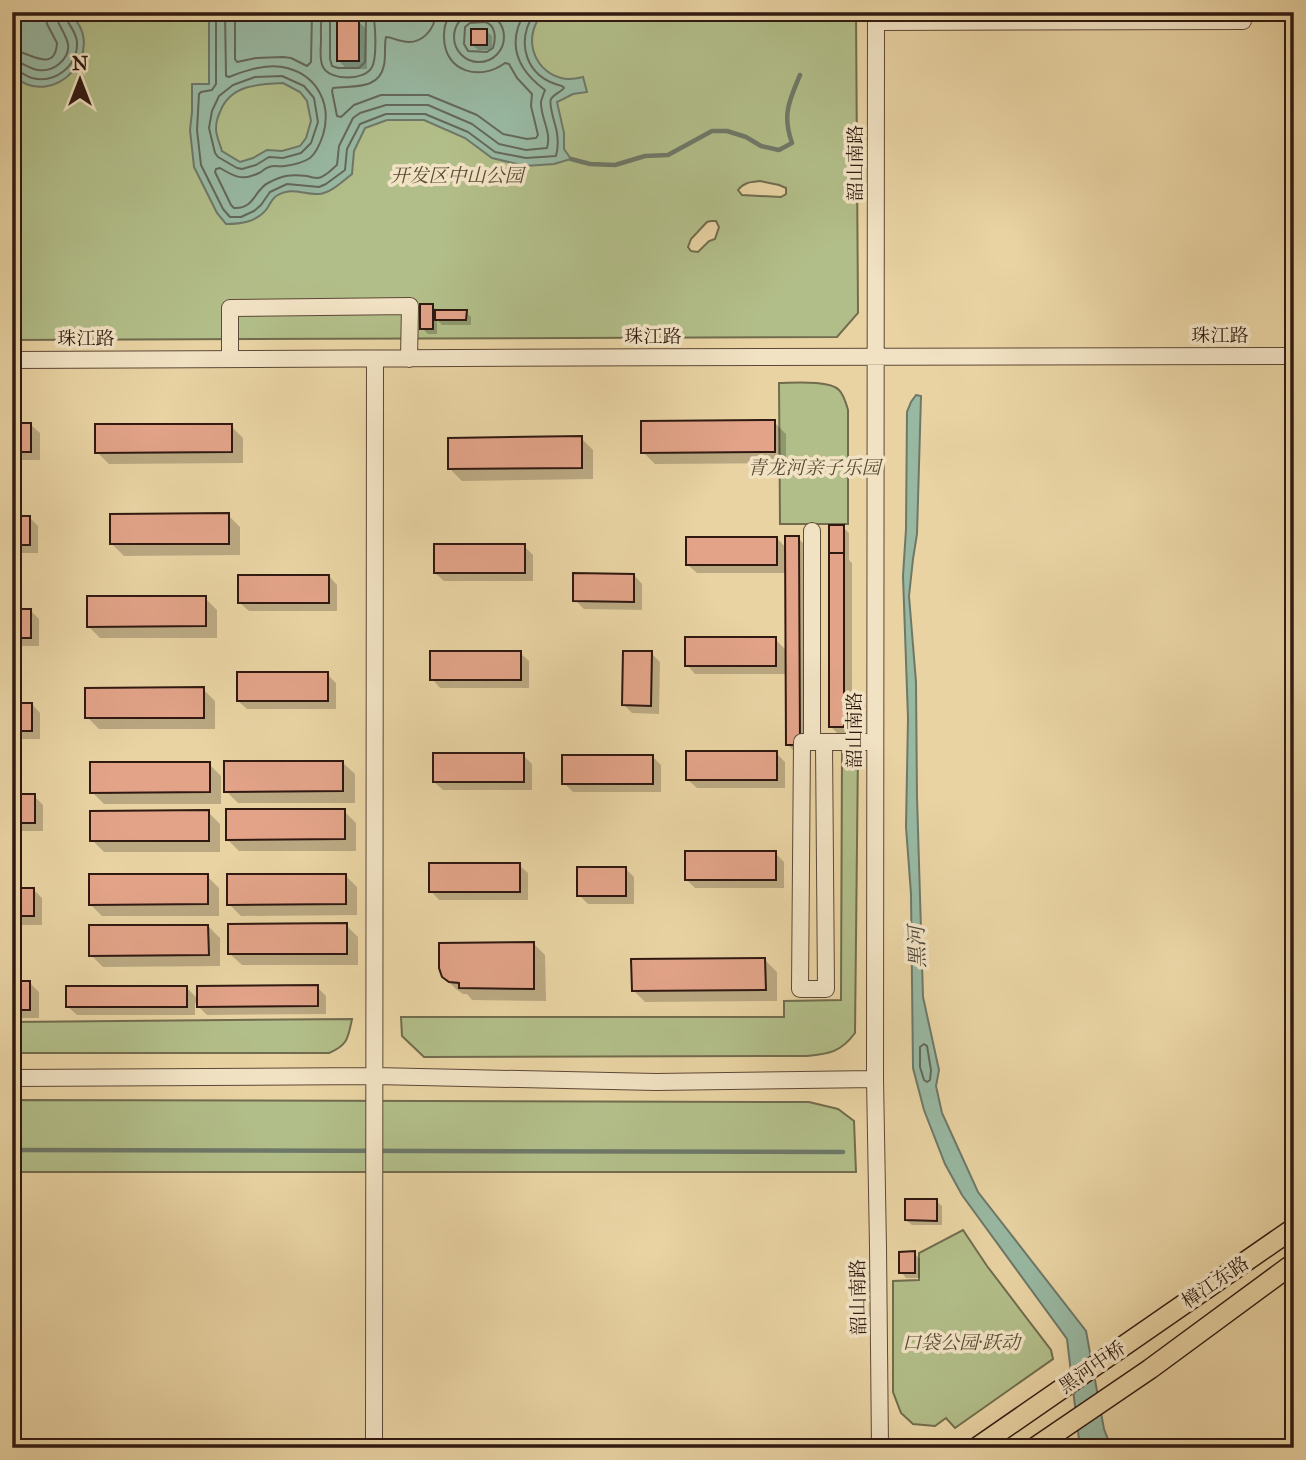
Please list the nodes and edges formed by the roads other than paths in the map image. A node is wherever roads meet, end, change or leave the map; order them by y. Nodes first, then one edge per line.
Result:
1 (1243, 12) edge
2 (876, 17) edge
3 (1109, 17) edge
4 (876, 356) junction
5 (1294, 356) edge
6 (12, 359) edge
7 (230, 359) junction
8 (374, 359) junction
9 (409, 359) junction
10 (812, 531) dead end
11 (818, 742) junction
12 (875, 743) junction
13 (374, 1076) junction
14 (12, 1078) edge
15 (874, 1079) junction
16 (1294, 1228) edge
17 (1294, 1263) edge
18 (1136, 1336) joint
19 (1150, 1369) joint
20 (374, 1448) edge
21 (880, 1448) edge
22 (975, 1448) edge
23 (1034, 1448) edge

1 - 3 street
2 - 3 street
2 - 4 street, 韶山南路
4 - 5 street, 珠江路
4 - 9 street, 珠江路
4 - 12 street, 韶山南路
6 - 7 street, 珠江路
7 - 8 street, 珠江路
7 - 9 street
8 - 9 street, 珠江路
8 - 13 street
10 - 11 street
11 - 11 street
11 - 12 street
12 - 15 street, 韶山南路
13 - 14 street
13 - 15 street
13 - 20 street
15 - 21 street, 韶山南路
16 - 18 main road, 樟江东路
17 - 19 main road, 樟江东路
18 - 22 main road, 黑河中桥
19 - 23 main road, 黑河中桥

